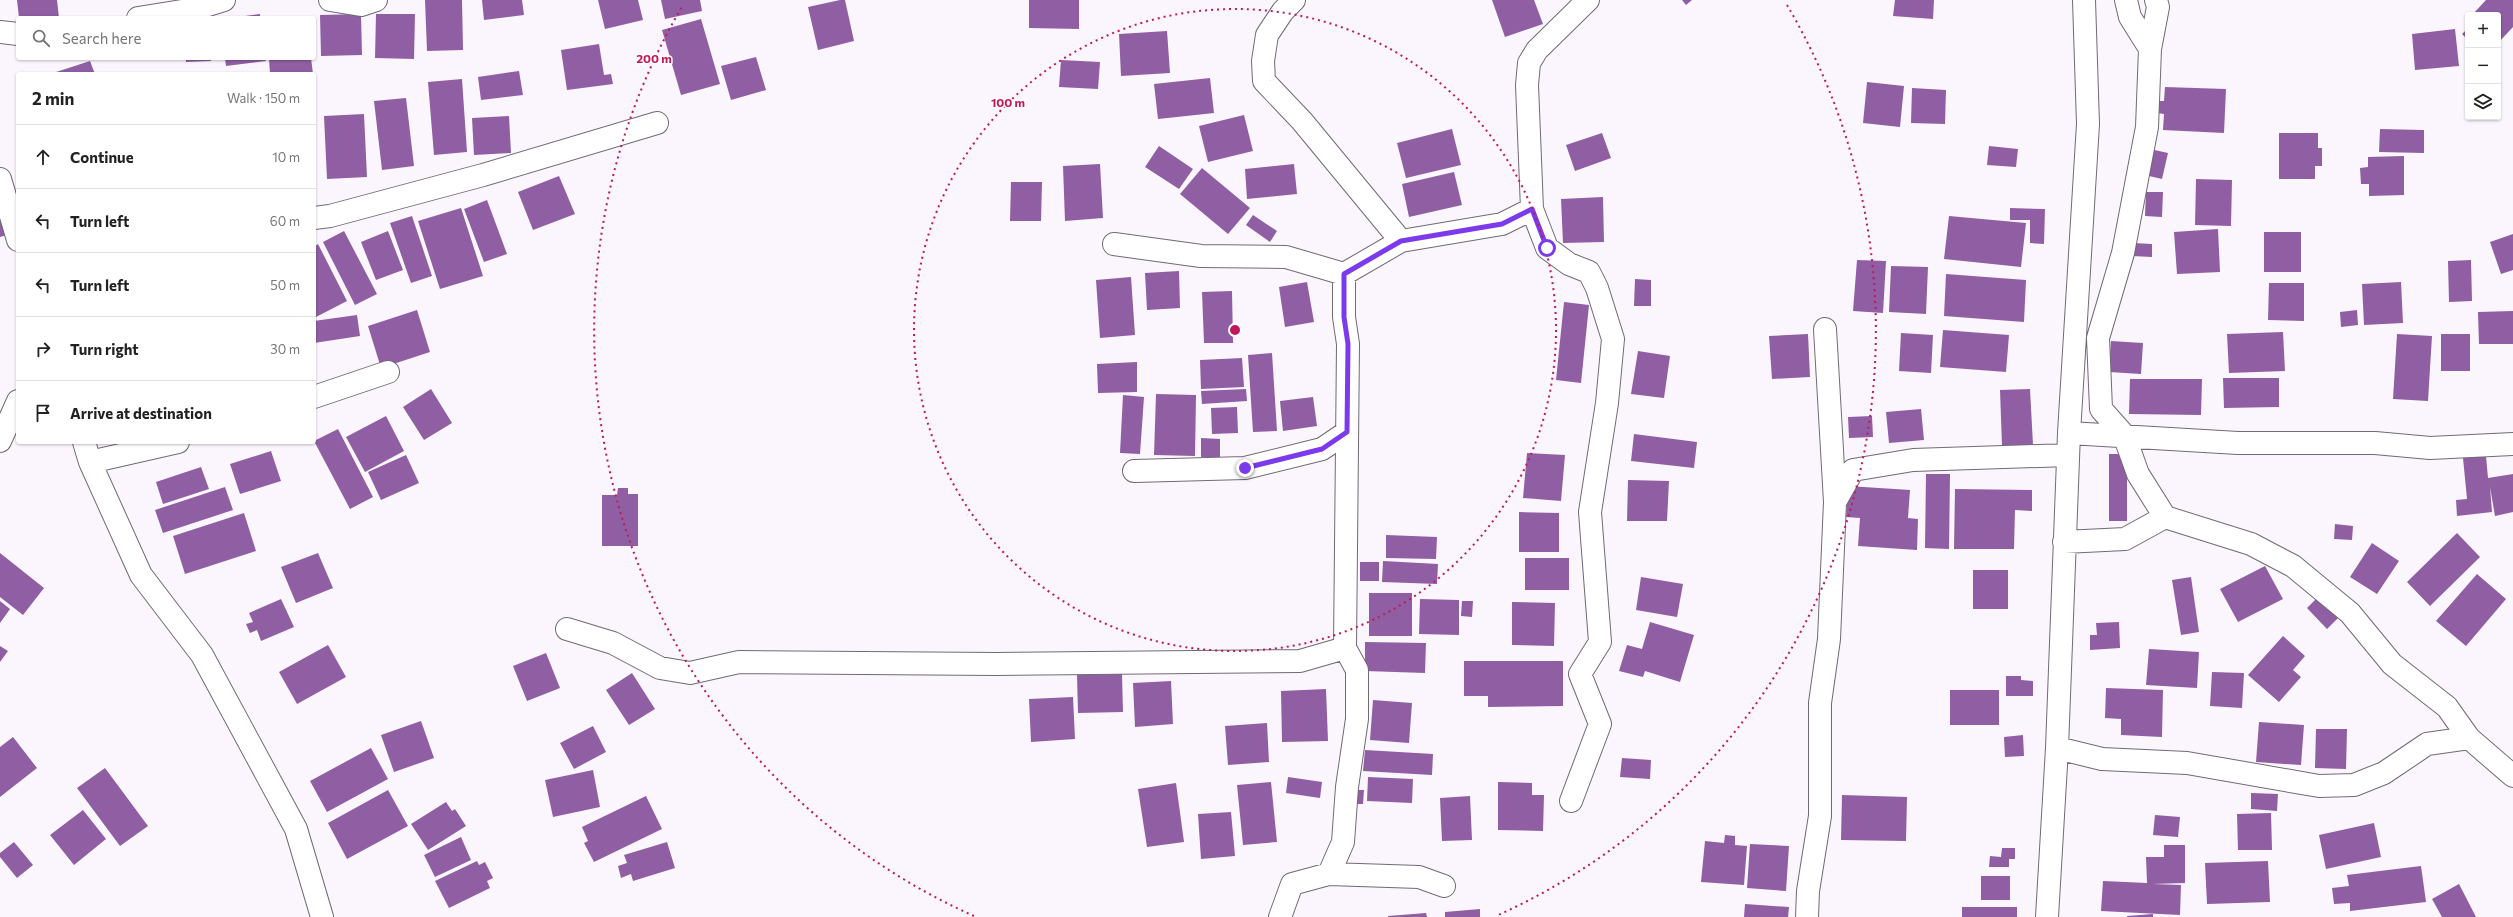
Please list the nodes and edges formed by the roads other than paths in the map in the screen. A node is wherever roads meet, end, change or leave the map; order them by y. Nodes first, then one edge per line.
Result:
1 (224, 0) edge
2 (330, 0) edge
3 (1294, 0) edge
4 (1588, 0) edge
5 (2084, 0) edge
6 (2126, 0) edge
7 (2156, 0) edge
8 (366, 2) edge
9 (149, 16) edge
10 (0, 32) edge
11 (16, 34) edge
12 (2150, 49) junction
13 (657, 123) dead end
14 (0, 179) edge
15 (1532, 209) junction
16 (316, 218) edge
17 (16, 233) edge
18 (1401, 241) junction
19 (1114, 244) dead end
20 (1344, 274) junction
21 (2075, 326) junction
22 (1825, 330) dead end
23 (2098, 338) junction
24 (388, 372) dead end
25 (316, 396) edge
26 (16, 405) edge
27 (1347, 432) junction
28 (2069, 433) junction
29 (2124, 435) junction
30 (0, 441) edge
31 (85, 444) edge
32 (169, 444) edge
33 (2513, 444) edge
34 (1322, 449) junction
35 (2068, 455) junction
36 (90, 462) junction
37 (1347, 463) junction
38 (1134, 471) dead end
39 (1835, 502) junction
40 (2165, 517) junction
41 (2064, 542) junction
42 (568, 629) dead end
43 (1345, 648) junction
44 (2469, 738) junction
45 (2057, 748) junction
46 (2513, 776) edge
47 (1571, 801) dead end
48 (1330, 874) junction
49 (1444, 886) dead end
50 (322, 917) edge
51 (1280, 917) edge
52 (1807, 917) edge
53 (2047, 917) edge

1 - 9 street
2 - 8 street
3 - 18 street
4 - 15 street
5 - 21 street
6 - 12 street
7 - 12 street
10 - 11 street
12 - 23 street
13 - 16 street
14 - 17 street
15 - 18 street
15 - 47 street
18 - 20 street
19 - 20 street
20 - 27 street
21 - 23 street
21 - 28 street
22 - 39 street
23 - 29 street
24 - 25 street
26 - 30 street
27 - 34 street
27 - 37 street
28 - 29 street
28 - 35 street
29 - 33 street
29 - 40 street
31 - 36 street
32 - 36 street
34 - 37 street
34 - 38 street
35 - 39 street
35 - 41 street
36 - 50 street
37 - 43 street
39 - 52 street
40 - 41 street
40 - 44 street
41 - 45 street
42 - 43 street
43 - 48 street
44 - 45 street
44 - 46 street
45 - 53 street
48 - 49 street
48 - 51 street

